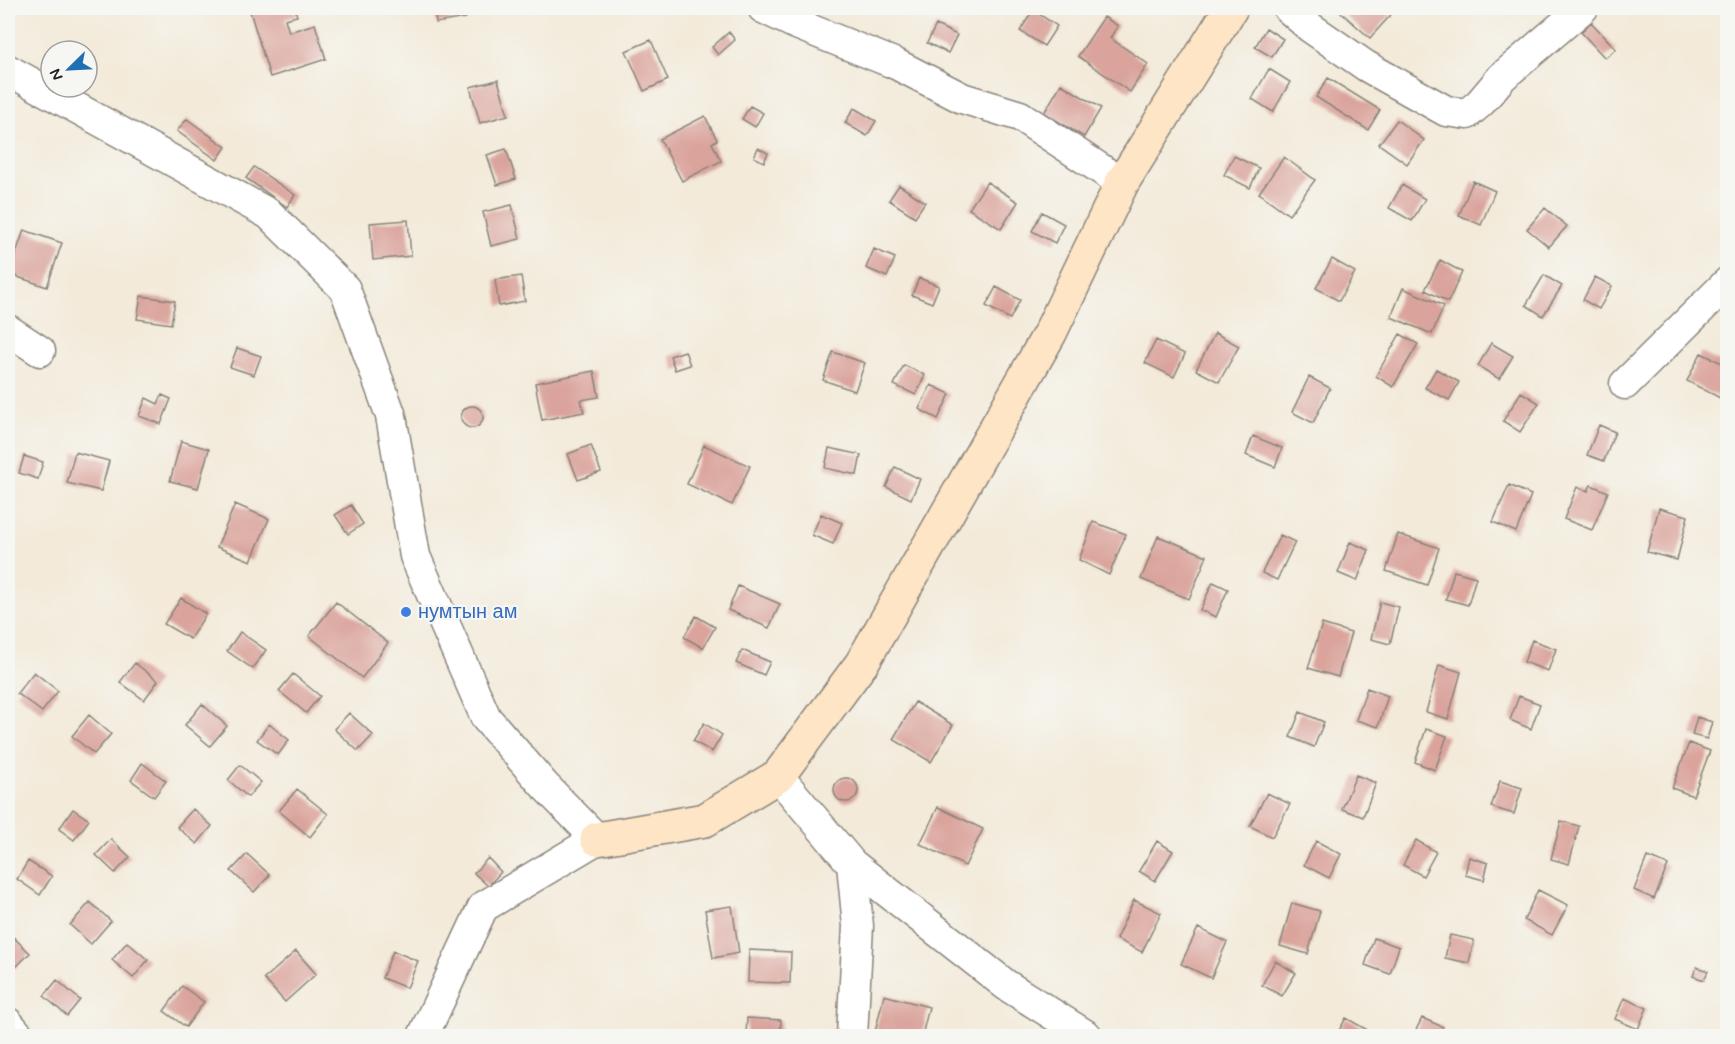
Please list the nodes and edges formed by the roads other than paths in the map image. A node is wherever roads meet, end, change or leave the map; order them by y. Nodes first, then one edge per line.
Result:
1 (763, 8) edge
2 (1231, 8) edge
3 (1288, 8) edge
4 (1583, 8) edge
5 (10, 74) edge
6 (1122, 183) junction
7 (1728, 282) edge
8 (8, 330) edge
9 (40, 351) dead end
10 (1626, 384) dead end
11 (778, 776) junction
12 (597, 839) junction
13 (852, 864) junction
14 (8, 1023) edge
15 (19, 1036) edge
16 (423, 1036) edge
17 (852, 1036) edge
18 (1087, 1036) edge

1 - 6 street
2 - 6 main road
3 - 4 street
5 - 12 street
6 - 11 main road
7 - 10 street
8 - 9 street
11 - 12 main road
11 - 13 street
12 - 16 street
13 - 17 street
13 - 18 street
14 - 15 street

